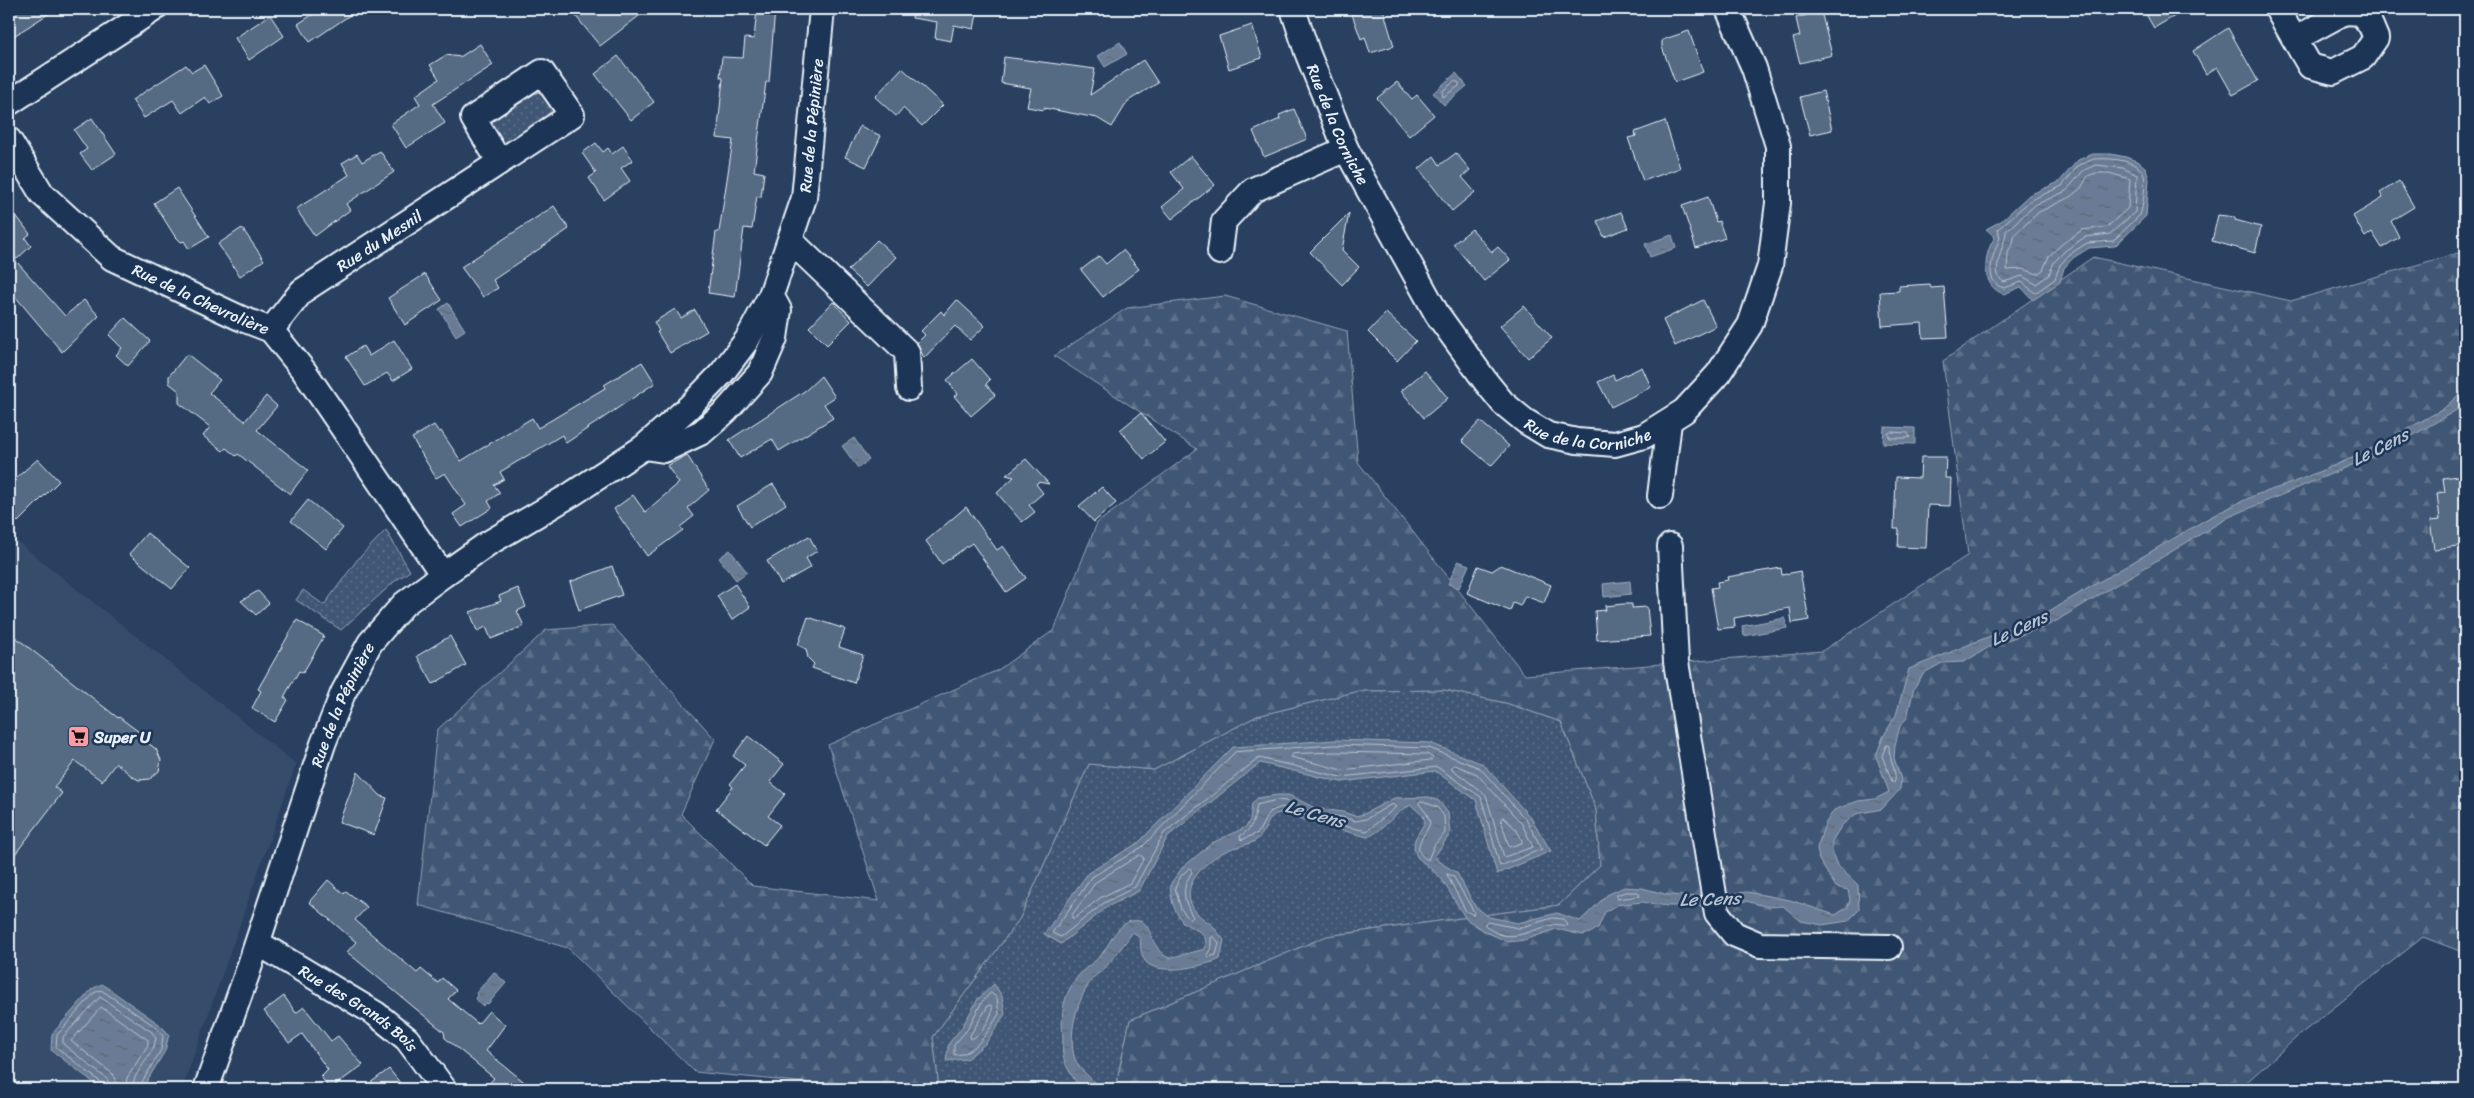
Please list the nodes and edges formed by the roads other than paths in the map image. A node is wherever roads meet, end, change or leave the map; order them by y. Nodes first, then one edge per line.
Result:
1 (154, 9) edge
2 (822, 9) edge
3 (1293, 9) edge
4 (1728, 9) edge
5 (2277, 9) edge
6 (2295, 39) dead end
7 (9, 102) edge
8 (9, 140) edge
9 (1346, 149) junction
10 (499, 162) dead end
11 (791, 241) junction
12 (1220, 252) dead end
13 (271, 330) junction
14 (909, 388) dead end
15 (1668, 422) junction
16 (1660, 496) dead end
17 (1670, 546) dead end
18 (442, 575) junction
19 (258, 943) junction
20 (1889, 948) dead end
21 (206, 1089) edge
22 (444, 1089) edge

1 - 7 street
2 - 11 street, Rue de la Pépinière
3 - 9 street, Rue de la Corniche
4 - 15 street, Rue de la Corniche
5 - 6 street
8 - 13 street, Rue de la Chevrolière
9 - 12 street
9 - 15 street, Rue de la Corniche
10 - 13 street, Rue du Mesnil
11 - 14 street
11 - 18 street, Rue de la Pépinière
13 - 18 street, Rue de la Chevrolière
15 - 16 street
17 - 20 street
18 - 19 street, Rue de la Pépinière
19 - 21 street, Rue de la Pépinière
19 - 22 street, Rue des Grands Bois

